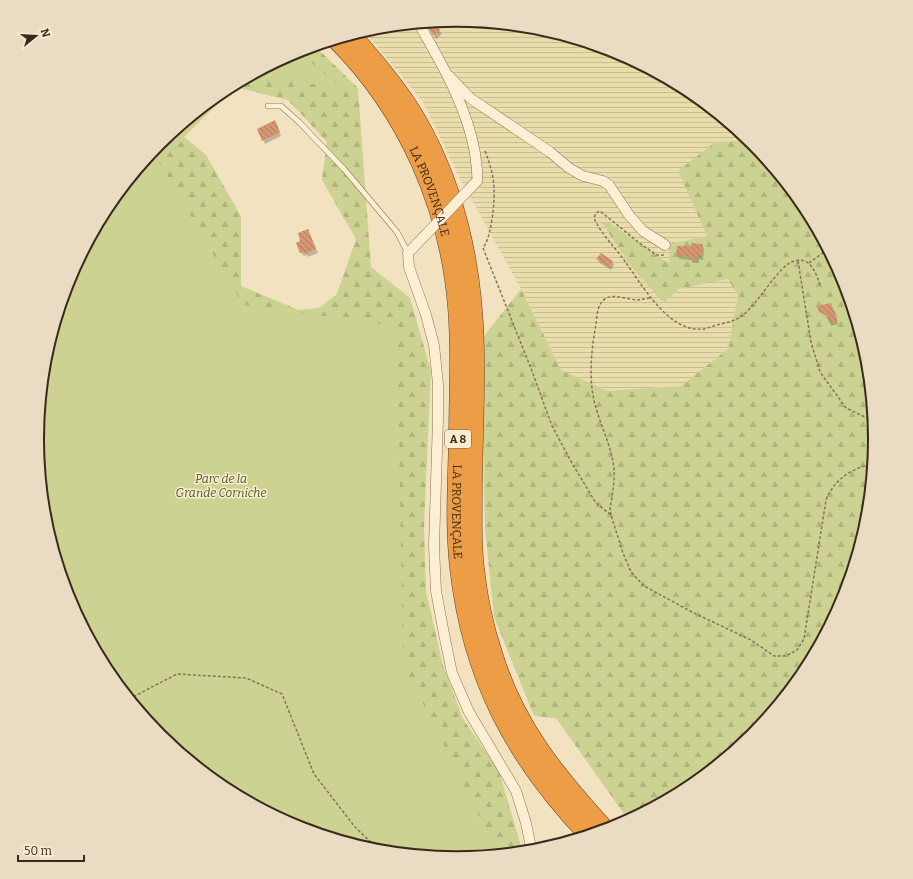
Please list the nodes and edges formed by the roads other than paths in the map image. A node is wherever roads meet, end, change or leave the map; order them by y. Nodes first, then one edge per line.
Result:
1 (422, 29) edge
2 (356, 40) edge
3 (340, 44) edge
4 (449, 76) junction
5 (268, 106) dead end
6 (665, 245) road end
7 (410, 251) junction
8 (602, 825) edge
9 (585, 831) edge
10 (531, 845) edge

1 - 4 street
2 - 8 highway, LA PROVENÇALE / A 8
3 - 9 highway, LA PROVENÇALE / A 8
4 - 6 street
4 - 7 street, bridge
5 - 7 lane
7 - 10 street

